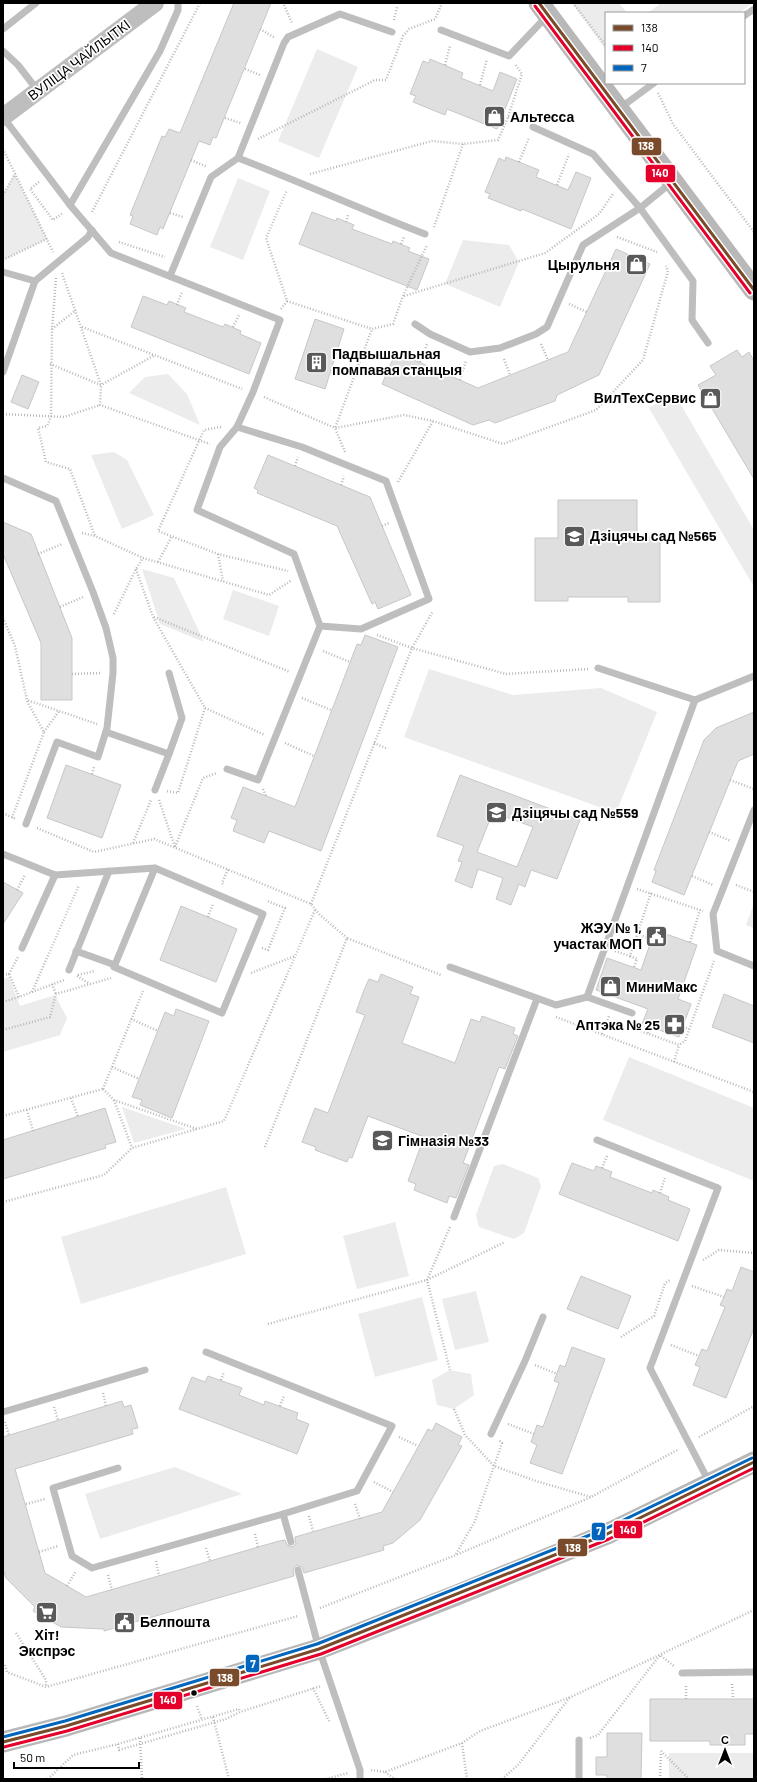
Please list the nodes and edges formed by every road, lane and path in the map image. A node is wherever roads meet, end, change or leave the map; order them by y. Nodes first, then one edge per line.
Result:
1 (36, 3) edge
2 (155, 3) edge
3 (178, 3) edge
4 (200, 3) edge
5 (442, 3) edge
6 (573, 3) edge
7 (284, 5) dead end
8 (544, 9) edge
9 (754, 9) edge
10 (745, 15) edge
11 (3, 29) edge
12 (260, 29) dead end
13 (441, 30) dead end
14 (392, 32) dead end
15 (297, 33) junction
16 (454, 35) junction
17 (284, 43) junction
18 (605, 45) edge
19 (490, 49) junction
20 (3, 51) edge
21 (509, 56) junction
22 (444, 65) dead end
23 (653, 84) edge
24 (654, 84) edge
25 (480, 85) dead end
26 (38, 91) junction
27 (618, 110) junction
28 (3, 117) edge
29 (508, 117) junction
30 (225, 118) dead end
31 (251, 127) junction
32 (533, 127) junction
33 (463, 144) junction
34 (573, 144) junction
35 (243, 146) junction
36 (3, 149) edge
37 (238, 158) junction
38 (519, 162) dead end
39 (15, 174) junction
40 (292, 179) junction
41 (672, 182) junction
42 (620, 184) junction
43 (556, 185) dead end
44 (3, 195) edge
45 (70, 204) junction
46 (640, 208) junction
47 (90, 215) dead end
48 (92, 230) junction
49 (604, 232) junction
50 (754, 232) edge
51 (428, 235) junction
52 (47, 240) junction
53 (114, 240) dead end
54 (661, 254) dead end
55 (577, 258) junction
56 (664, 259) dead end
57 (3, 260) edge
58 (177, 261) junction
59 (58, 262) junction
60 (607, 268) dead end
61 (3, 272) edge
62 (170, 276) junction
63 (35, 280) junction
64 (754, 290) edge
65 (403, 296) junction
66 (559, 300) junction
67 (287, 301) junction
68 (76, 310) junction
69 (587, 312) dead end
70 (273, 317) junction
71 (415, 324) dead end
72 (82, 328) junction
73 (52, 329) junction
74 (372, 329) junction
75 (430, 334) junction
76 (536, 334) junction
77 (708, 343) dead end
78 (500, 348) junction
79 (470, 352) junction
80 (155, 355) junction
81 (548, 360) dead end
82 (420, 362) dead end
83 (50, 364) junction
84 (3, 372) edge
85 (510, 375) dead end
86 (460, 380) dead end
87 (101, 385) junction
88 (253, 392) junction
89 (100, 405) junction
90 (3, 414) edge
91 (51, 417) junction
92 (237, 427) junction
93 (335, 428) junction
94 (220, 447) junction
95 (352, 467) junction
96 (3, 478) edge
97 (68, 530) junction
98 (95, 536) junction
99 (172, 536) dead end
100 (72, 541) junction
101 (38, 554) dead end
102 (218, 554) dead end
103 (144, 558) junction
104 (158, 562) junction
105 (302, 574) junction
106 (223, 581) junction
107 (93, 592) junction
108 (60, 607) dead end
109 (153, 617) dead end
110 (3, 618) edge
111 (320, 626) junction
112 (106, 628) junction
113 (361, 629) junction
114 (312, 646) junction
115 (412, 648) junction
116 (350, 662) dead end
117 (598, 668) joint
118 (113, 673) junction
119 (169, 673) dead end
120 (72, 674) dead end
121 (300, 676) junction
122 (754, 676) edge
123 (293, 694) junction
124 (27, 700) junction
125 (695, 700) junction
126 (205, 708) dead end
127 (331, 710) dead end
128 (59, 711) junction
129 (106, 730) junction
130 (44, 732) junction
131 (275, 739) junction
132 (374, 744) junction
133 (388, 749) dead end
134 (169, 754) junction
135 (314, 756) dead end
136 (227, 769) joint
137 (730, 780) dead end
138 (754, 789) edge
139 (155, 790) junction
140 (754, 810) edge
141 (3, 813) edge
142 (12, 818) junction
143 (26, 824) junction
144 (709, 832) dead end
145 (132, 843) junction
146 (741, 844) junction
147 (175, 847) junction
148 (3, 854) edge
149 (30, 865) junction
150 (155, 868) junction
151 (228, 869) junction
152 (109, 871) junction
153 (84, 873) junction
154 (55, 875) junction
155 (692, 876) dead end
156 (628, 885) junction
157 (725, 885) junction
158 (229, 886) dead end
159 (17, 890) dead end
160 (754, 892) edge
161 (651, 893) junction
162 (264, 900) dead end
163 (311, 904) junction
164 (316, 910) junction
165 (700, 910) junction
166 (713, 914) junction
167 (637, 934) junction
168 (347, 938) junction
169 (651, 939) dead end
170 (690, 942) dead end
171 (256, 945) dead end
172 (22, 948) joint
173 (605, 948) junction
174 (76, 951) junction
175 (717, 951) junction
176 (296, 956) junction
177 (630, 956) junction
178 (115, 965) junction
179 (754, 966) edge
180 (450, 967) dead end
181 (634, 967) dead end
182 (69, 970) dead end
183 (96, 971) dead end
184 (249, 973) dead end
185 (9, 974) junction
186 (3, 975) edge
187 (118, 976) dead end
188 (446, 977) dead end
189 (52, 984) junction
190 (143, 990) dead end
191 (31, 992) junction
192 (56, 994) junction
193 (19, 997) junction
194 (587, 997) junction
195 (537, 998) junction
196 (3, 1002) edge
197 (533, 1008) junction
198 (632, 1013) joint
199 (131, 1019) junction
200 (608, 1019) dead end
201 (650, 1027) dead end
202 (683, 1027) dead end
203 (689, 1029) junction
204 (3, 1030) edge
205 (158, 1031) dead end
206 (648, 1033) junction
207 (602, 1034) junction
208 (679, 1045) junction
209 (674, 1062) junction
210 (112, 1066) junction
211 (139, 1079) dead end
212 (103, 1089) junction
213 (754, 1092) edge
214 (71, 1098) junction
215 (114, 1100) junction
216 (27, 1110) junction
217 (3, 1116) edge
218 (78, 1117) dead end
219 (198, 1129) junction
220 (33, 1131) dead end
221 (597, 1140) dead end
222 (265, 1147) dead end
223 (132, 1148) junction
224 (3, 1202) edge
225 (454, 1217) joint
226 (505, 1242) dead end
227 (427, 1280) junction
228 (683, 1283) junction
229 (724, 1297) dead end
230 (543, 1317) dead end
231 (268, 1324) dead end
232 (661, 1340) junction
233 (206, 1352) dead end
234 (699, 1356) dead end
235 (525, 1361) junction
236 (145, 1370) dead end
237 (450, 1370) dead end
238 (557, 1374) dead end
239 (754, 1406) edge
240 (454, 1409) dead end
241 (3, 1412) edge
242 (498, 1420) junction
243 (389, 1432) junction
244 (491, 1434) joint
245 (534, 1434) dead end
246 (689, 1443) junction
247 (418, 1446) dead end
248 (754, 1462) edge
249 (494, 1466) junction
250 (118, 1468) dead end
251 (365, 1476) junction
252 (710, 1484) junction
253 (352, 1492) junction
254 (393, 1492) dead end
255 (55, 1496) junction
256 (591, 1497) junction
257 (26, 1504) dead end
258 (282, 1514) junction
259 (360, 1519) dead end
260 (291, 1542) dead end
261 (69, 1543) junction
262 (39, 1552) dead end
263 (456, 1555) junction
264 (81, 1561) junction
265 (298, 1570) dead end
266 (67, 1586) dead end
267 (754, 1610) edge
268 (310, 1612) junction
269 (16, 1633) dead end
270 (319, 1649) junction
271 (660, 1655) junction
272 (5, 1665) dead end
273 (754, 1672) edge
274 (682, 1673) joint
275 (331, 1683) junction
276 (46, 1687) junction
277 (571, 1697) junction
278 (240, 1712) junction
279 (213, 1717) junction
280 (215, 1722) junction
281 (140, 1738) junction
282 (579, 1741) joint
283 (3, 1742) edge
284 (462, 1743) junction
285 (118, 1744) junction
286 (142, 1744) junction
287 (360, 1770) junction
288 (385, 1772) junction
289 (48, 1779) edge
290 (142, 1779) edge
291 (229, 1779) edge
292 (326, 1779) edge
293 (360, 1779) edge
294 (395, 1779) edge
295 (467, 1779) edge
296 (502, 1779) edge
297 (579, 1779) edge
298 (660, 1779) edge
299 (689, 1779) edge

1 - 11 lane
2 - 26 street, ВУЛІЦА ЧАЙЛЫТКІ
3 - 45 lane
4 - 47 path
5 - 35 path
6 - 18 path
7 - 15 path
8 - 21 lane
8 - 27 main road
9 - 10 lane
12 - 17 path
13 - 16 lane
14 - 15 lane
15 - 17 lane
16 - 19 lane
16 - 22 path
17 - 31 lane
19 - 21 lane
19 - 25 path
20 - 26 lane
21 - 29 path
23 - 27 lane
24 - 50 path
26 - 28 street, ВУЛІЦА ЧАЙЛЫТКІ
27 - 41 main road
28 - 45 lane
29 - 32 path
29 - 33 path
30 - 31 path
31 - 35 lane
32 - 34 lane
32 - 38 path
33 - 40 path
33 - 51 path
34 - 42 lane
34 - 43 path
35 - 37 lane
36 - 39 path
37 - 40 lane
37 - 58 lane
39 - 44 path
39 - 52 path
40 - 51 lane
40 - 67 path
41 - 46 lane
41 - 64 main road
42 - 46 lane
42 - 65 path
45 - 48 lane
46 - 49 lane
46 - 77 lane
48 - 59 lane
48 - 62 lane
49 - 54 path
49 - 55 lane
51 - 65 path
52 - 57 path
52 - 59 path
53 - 58 path
55 - 60 path
55 - 66 lane
56 - 93 path
58 - 62 lane
59 - 63 lane
59 - 68 path
59 - 73 path
61 - 63 lane
62 - 70 lane
63 - 84 lane
65 - 74 path
66 - 69 path
66 - 76 lane
67 - 70 path
67 - 74 path
68 - 72 path
68 - 73 path
70 - 88 lane
71 - 75 lane
72 - 80 path
72 - 87 path
73 - 83 path
74 - 93 path
75 - 79 lane
75 - 82 path
76 - 78 lane
76 - 81 path
78 - 79 lane
78 - 85 path
79 - 86 path
80 - 87 path
80 - 88 path
83 - 87 path
83 - 91 path
87 - 89 path
88 - 92 lane
88 - 93 path
89 - 91 path
89 - 94 path
90 - 91 path
91 - 98 path
92 - 94 lane
92 - 95 lane
93 - 95 path
94 - 105 lane
95 - 113 lane
96 - 97 lane
97 - 98 path
97 - 100 lane
98 - 103 path
99 - 104 path
100 - 101 path
100 - 107 lane
102 - 106 path
103 - 104 path
103 - 112 path
104 - 106 path
105 - 106 path
105 - 111 lane
107 - 108 path
107 - 112 lane
109 - 121 path
110 - 124 path
111 - 113 lane
111 - 114 lane
112 - 118 lane
113 - 115 path
114 - 116 path
114 - 121 lane
115 - 117 path
115 - 132 path
117 - 125 lane
118 - 120 path
118 - 129 lane
119 - 134 lane
121 - 123 lane
122 - 125 lane
123 - 127 path
123 - 131 lane
124 - 128 path
124 - 130 path
125 - 156 lane
126 - 131 path
128 - 129 path
128 - 130 path
129 - 134 lane
129 - 143 lane
130 - 142 path
131 - 135 path
131 - 136 lane
132 - 133 path
132 - 163 path
134 - 139 lane
136 - 147 path
137 - 138 path
139 - 145 path
139 - 147 path
140 - 146 lane
141 - 142 path
142 - 143 path
143 - 145 path
144 - 146 path
145 - 147 path
146 - 157 lane
147 - 151 path
148 - 149 lane
149 - 154 lane
149 - 159 path
150 - 152 lane
150 - 178 lane
150 - 178 lane
151 - 158 path
151 - 163 path
152 - 153 lane
152 - 174 lane
153 - 154 lane
153 - 191 path
154 - 172 lane
155 - 157 path
156 - 161 path
156 - 173 lane
157 - 160 path
157 - 166 lane
161 - 165 path
161 - 167 path
162 - 171 path
163 - 164 path
164 - 168 path
164 - 176 path
165 - 166 path
165 - 170 path
166 - 175 lane
167 - 169 path
167 - 177 path
168 - 188 path
168 - 222 path
172 - 185 path
173 - 177 path
173 - 194 lane
174 - 178 lane
174 - 182 lane
175 - 179 lane
175 - 203 path
176 - 184 path
176 - 219 path
177 - 181 path
180 - 195 lane
183 - 189 path
185 - 186 path
185 - 193 path
187 - 192 path
189 - 191 path
189 - 192 path
190 - 199 path
191 - 193 path
192 - 204 path
193 - 196 path
194 - 195 lane
194 - 198 lane
195 - 197 lane
197 - 207 path
197 - 225 lane
198 - 206 path
199 - 205 path
199 - 210 path
200 - 207 path
201 - 206 path
202 - 203 path
203 - 208 path
206 - 208 path
207 - 209 path
208 - 209 path
209 - 213 path
210 - 211 path
210 - 212 path
212 - 214 path
212 - 215 path
214 - 216 path
214 - 218 path
215 - 219 path
215 - 223 path
216 - 217 path
216 - 220 path
219 - 223 path
221 - 228 lane
223 - 224 path
225 - 227 path
226 - 227 path
227 - 231 path
227 - 237 path
228 - 229 path
228 - 232 lane
230 - 235 lane
232 - 234 path
232 - 246 lane
233 - 243 lane
235 - 238 path
235 - 242 lane
236 - 241 lane
239 - 246 path
240 - 249 path
242 - 244 lane
242 - 245 path
243 - 247 path
243 - 251 lane
244 - 249 path
246 - 252 lane
246 - 256 path
248 - 252 main road
249 - 256 path
249 - 263 path
250 - 255 lane
251 - 253 lane
251 - 254 path
252 - 270 main road
253 - 258 lane
253 - 259 path
255 - 257 path
255 - 261 lane
256 - 263 path
258 - 260 lane
258 - 264 lane
261 - 262 path
261 - 264 lane
263 - 268 path
264 - 266 path
265 - 268 lane
267 - 271 path
268 - 270 lane
268 - 276 path
269 - 276 path
270 - 275 lane
270 - 283 main road
271 - 274 path
271 - 277 path
271 - 282 path
272 - 276 path
273 - 274 lane
275 - 278 path
275 - 287 lane
277 - 284 path
277 - 296 path
278 - 279 path
278 - 280 path
279 - 280 path
279 - 281 path
280 - 286 path
280 - 291 path
281 - 285 path
281 - 286 path
282 - 297 lane
284 - 288 path
284 - 295 path
285 - 286 path
285 - 289 path
286 - 290 path
287 - 288 path
287 - 292 path
287 - 293 lane
288 - 294 path
298 - 299 path

